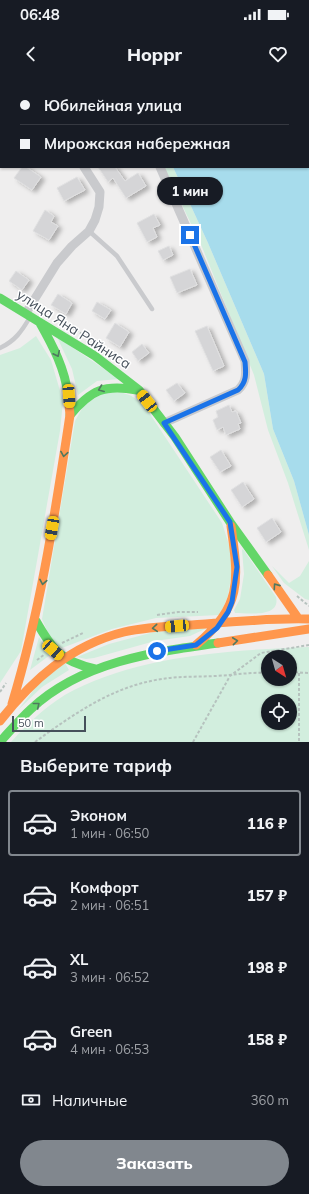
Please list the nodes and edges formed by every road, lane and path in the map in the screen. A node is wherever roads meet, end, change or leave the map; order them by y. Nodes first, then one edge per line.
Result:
1 (85, 168) edge
2 (160, 168) edge
3 (88, 231) junction
4 (0, 298) edge
5 (152, 309) dead end
6 (31, 316) junction
7 (0, 348) edge
8 (139, 390) junction
9 (70, 415) junction
10 (164, 423) junction
11 (230, 522) junction
12 (298, 618) junction
13 (309, 618) edge
14 (36, 621) junction
15 (222, 622) junction
16 (309, 629) edge
17 (196, 645) junction
18 (309, 645) edge
19 (63, 659) junction
20 (95, 669) junction
21 (261, 673) edge
22 (299, 673) joint
23 (309, 673) edge
24 (230, 676) junction
25 (12, 704) junction
26 (0, 721) edge
27 (1, 742) edge
28 (35, 742) edge
29 (193, 742) edge
30 (299, 742) edge

1 - 3 street
2 - 10 street
3 - 5 lane
3 - 6 street
4 - 6 street, улица Яна Райниса
6 - 7 lane
6 - 8 street, улица Яна Райниса
6 -> 9 street
8 -> 9 street
8 - 10 street, улица Яна Райниса
9 -> 14 street
10 - 11 street, улица Яна Райниса
12 -> 11 street, улица Яна Райниса
11 - 15 street, улица Яна Райниса
12 - 13 street
12 - 15 street
14 - 19 street
14 - 25 street
15 - 17 street, улица Яна Райниса
15 -> 19 street
17 -> 16 street
17 - 20 street
18 - 24 path
19 - 20 street
19 - 25 street
27 -> 20 street
21 - 24 path
22 - 23 path
22 - 30 path
24 - 28 path
24 - 29 path
25 - 26 street

